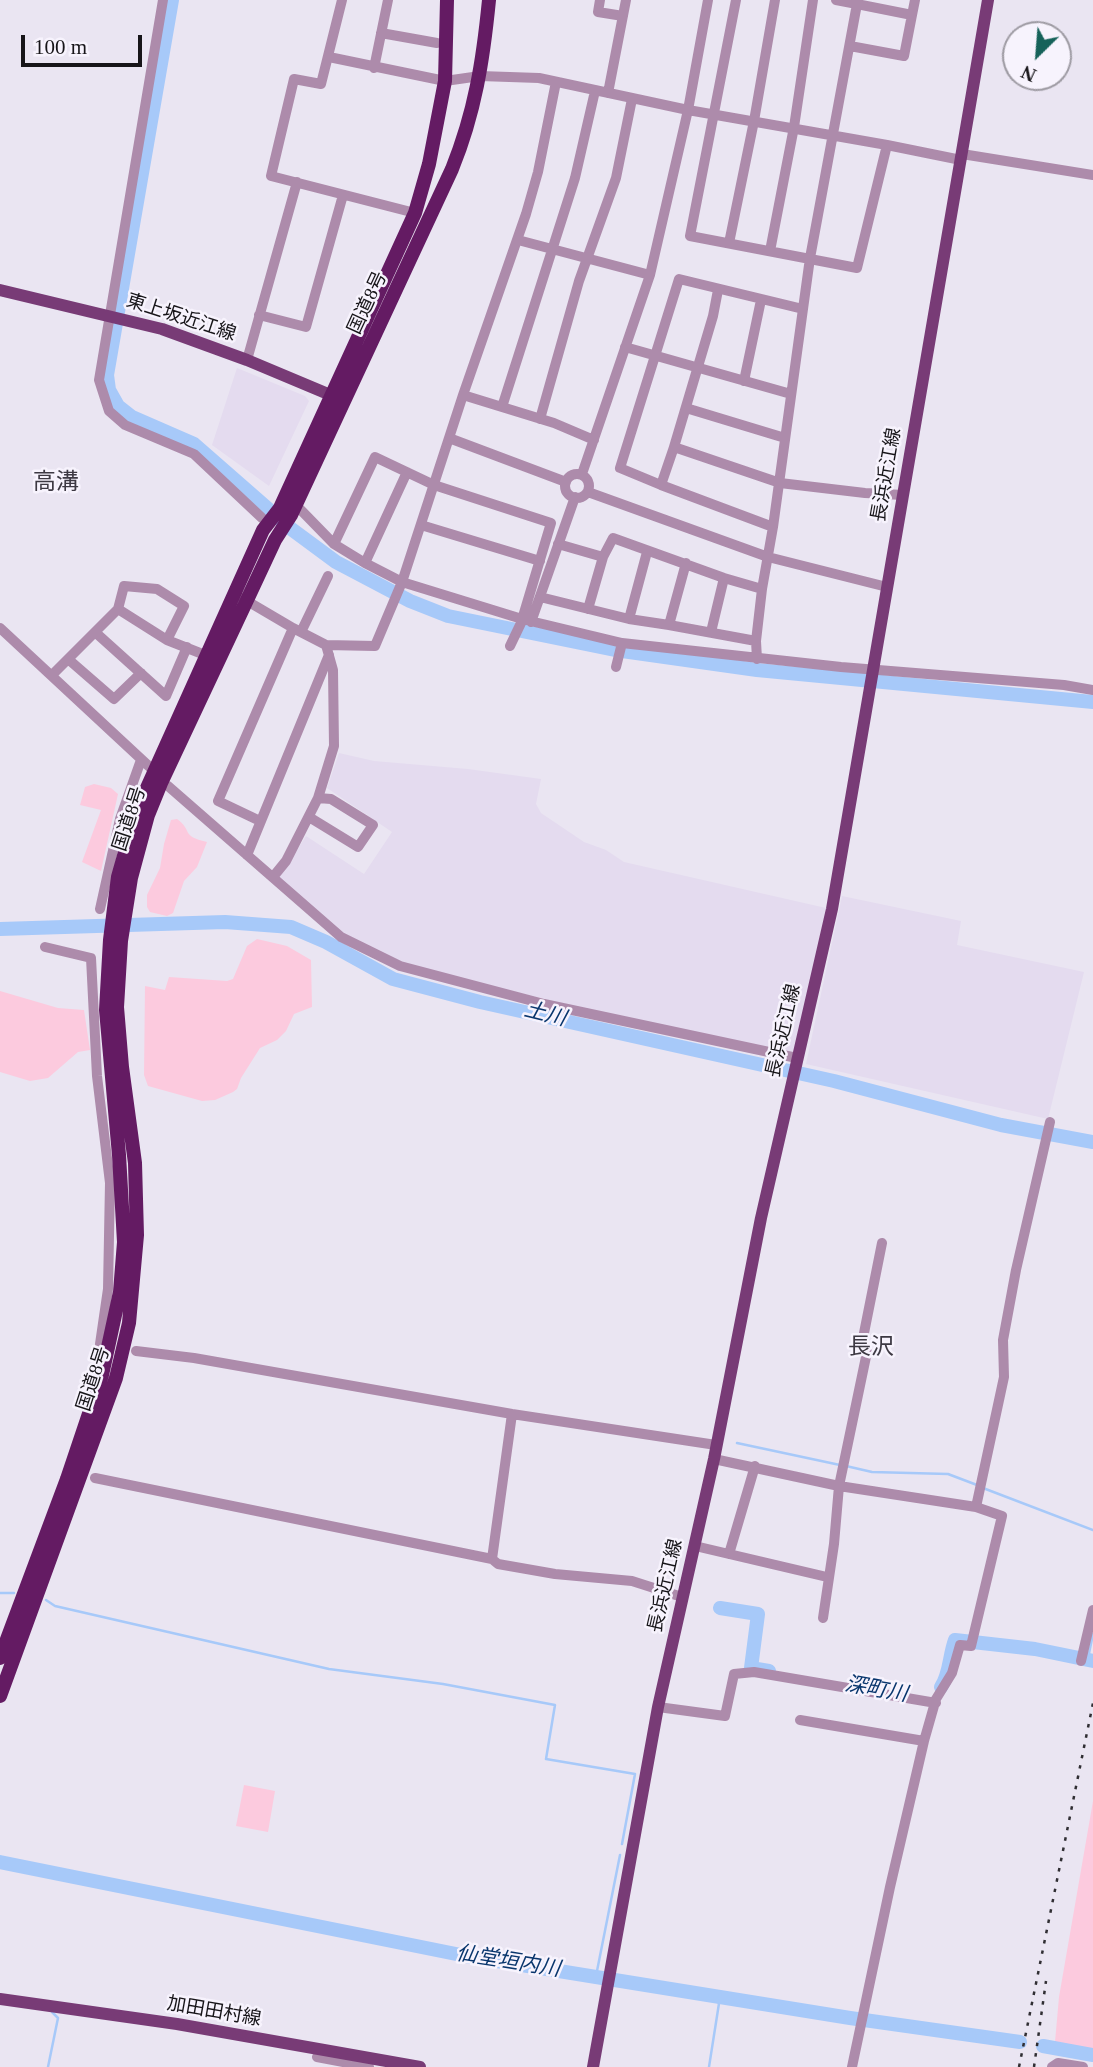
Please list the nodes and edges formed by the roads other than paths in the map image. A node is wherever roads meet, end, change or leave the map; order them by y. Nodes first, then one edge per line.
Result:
1 (163, 0) edge
2 (342, 0) edge
3 (387, 0) edge
4 (447, 0) edge
5 (489, 0) edge
6 (600, 0) edge
7 (626, 0) edge
8 (708, 0) edge
9 (736, 0) edge
10 (775, 0) edge
11 (813, 0) edge
12 (836, 0) edge
13 (915, 0) edge
14 (988, 0) edge
15 (857, 5) junction
16 (912, 15) junction
17 (623, 16) junction
18 (381, 33) junction
19 (437, 43) dead end
20 (850, 46) junction
21 (329, 57) junction
22 (374, 68) junction
23 (480, 76) junction
24 (445, 81) junction
25 (556, 82) junction
26 (595, 91) junction
27 (608, 93) junction
28 (632, 99) junction
29 (688, 110) junction
30 (715, 113) junction
31 (754, 121) junction
32 (794, 127) junction
33 (832, 133) junction
34 (887, 145) junction
35 (961, 157) junction
36 (1093, 175) edge
37 (297, 182) junction
38 (343, 195) junction
39 (415, 213) junction
40 (517, 240) junction
41 (729, 243) junction
42 (552, 250) junction
43 (770, 251) junction
44 (810, 258) junction
45 (587, 260) junction
46 (650, 275) junction
47 (0, 290) edge
48 (718, 290) junction
49 (761, 300) junction
50 (803, 309) junction
51 (259, 315) junction
52 (115, 317) junction
53 (625, 347) junction
54 (655, 356) junction
55 (247, 360) junction
56 (698, 369) junction
57 (744, 381) junction
58 (791, 394) junction
59 (463, 395) junction
60 (338, 398) junction
61 (502, 407) junction
62 (686, 408) junction
63 (540, 419) junction
64 (449, 438) junction
65 (785, 438) junction
66 (594, 440) junction
67 (674, 447) junction
68 (407, 472) junction
69 (582, 474) junction
70 (566, 482) junction
71 (780, 483) junction
72 (434, 485) junction
73 (661, 485) junction
74 (588, 492) junction
75 (903, 495) junction
76 (575, 497) junction
77 (289, 509) junction
78 (263, 524) junction
79 (421, 525) junction
80 (774, 527) junction
81 (334, 544) junction
82 (558, 544) junction
83 (647, 552) junction
84 (603, 557) junction
85 (768, 557) junction
86 (540, 561) junction
87 (686, 563) junction
88 (365, 564) junction
89 (328, 576) dead end
90 (724, 578) junction
91 (401, 584) junction
92 (887, 587) junction
93 (762, 589) junction
94 (240, 597) junction
95 (540, 597) junction
96 (118, 609) junction
97 (588, 609) junction
98 (629, 619) junction
99 (525, 621) junction
100 (669, 625) junction
101 (0, 628) edge
102 (297, 630) junction
103 (95, 632) junction
104 (711, 632) junction
105 (167, 640) junction
106 (756, 641) junction
107 (621, 643) junction
108 (511, 645) dead end
109 (187, 647) junction
110 (328, 650) junction
111 (205, 655) junction
112 (68, 659) junction
113 (757, 659) junction
114 (616, 667) dead end
115 (874, 670) junction
116 (141, 673) junction
117 (52, 675) junction
118 (1093, 690) edge
119 (142, 760) junction
120 (158, 777) junction
121 (318, 798) junction
122 (309, 817) junction
123 (260, 821) junction
124 (247, 855) junction
125 (273, 877) junction
126 (100, 909) dead end
127 (115, 940) junction
128 (45, 947) dead end
129 (796, 1061) junction
130 (1050, 1122) dead end
131 (883, 1243) dead end
132 (100, 1344) dead end
133 (136, 1350) dead end
134 (512, 1414) junction
135 (715, 1452) junction
136 (755, 1466) junction
137 (95, 1478) dead end
138 (839, 1486) junction
139 (976, 1507) junction
140 (695, 1546) junction
141 (729, 1555) junction
142 (492, 1559) junction
143 (827, 1577) junction
144 (682, 1597) junction
145 (1093, 1610) edge
146 (822, 1618) dead end
147 (0, 1658) edge
148 (1081, 1661) dead end
149 (0, 1696) edge
150 (936, 1703) junction
151 (658, 1707) junction
152 (800, 1720) dead end
153 (924, 1741) junction
154 (0, 1999) edge
155 (317, 2058) edge
156 (413, 2066) edge
157 (369, 2067) edge
158 (593, 2067) edge
159 (852, 2067) edge
160 (1052, 2067) edge
161 (1083, 2067) edge

1 - 52 street
2 - 21 street
3 - 18 street
4 - 24 highway, 国道8号
5 - 23 highway, 国道8号
6 - 17 street
7 - 17 street
8 - 29 street
9 - 30 street
10 - 31 street
11 - 32 street
12 - 15 street
13 - 16 street
14 - 35 main road, 長浜近江線
15 - 16 street
15 - 20 street
16 - 20 street
17 - 27 street
18 - 19 street
18 - 22 street
20 - 33 street
21 - 22 street
21 - 37 street
22 - 24 street
23 - 24 street
23 - 25 street
23 - 60 highway, 国道8号
24 - 39 highway, 国道8号
25 - 26 street
25 - 40 street
26 - 27 street
26 - 42 street
27 - 28 street
28 - 29 street
28 - 45 street
29 - 30 street
29 - 46 street
30 - 31 street
30 - 41 street
31 - 32 street
31 - 41 street
32 - 33 street
32 - 43 street
33 - 34 street
33 - 44 street
34 - 35 street
34 - 44 street
35 - 36 street
35 - 75 main road, 長浜近江線
37 - 38 street
37 - 51 street
38 - 39 street
38 - 51 street
39 - 60 highway, 国道8号
40 - 42 street
40 - 59 street
41 - 43 street
42 - 45 street
42 - 61 street
43 - 44 street
44 - 50 street
45 - 46 street
45 - 63 street
46 - 53 street
47 - 52 main road, 東上坂近江線
48 - 49 street
48 - 54 street
48 - 56 street
49 - 50 street
49 - 57 street
50 - 58 street
51 - 55 street
52 - 55 main road, 東上坂近江線
52 - 78 street
53 - 54 street
53 - 66 street
54 - 56 street
54 - 73 street
55 - 60 main road, 東上坂近江線
56 - 57 street
56 - 62 street
57 - 58 street
58 - 65 street
59 - 61 street
59 - 64 street
60 - 77 highway, 国道8号
61 - 63 street
62 - 65 street
62 - 67 street
63 - 66 street
64 - 70 street
64 - 72 street
65 - 71 street
66 - 69 street
67 - 71 street
67 - 73 street
68 - 72 street
68 - 81 street
68 - 88 street
69 - 70 street
69 - 74 street
70 - 76 street
71 - 75 street
71 - 80 street
72 - 79 street
72 - 86 street
73 - 80 street
74 - 76 street
74 - 85 street
75 - 92 main road, 長浜近江線
76 - 82 street
77 - 78 highway, 国道8号
77 - 81 street
77 - 94 highway, 国道8号
78 - 94 highway, 国道8号
79 - 86 street
79 - 91 street
80 - 85 street
81 - 88 street
82 - 84 street
82 - 95 street
83 - 84 street
83 - 87 street
83 - 98 street
84 - 97 street
85 - 92 street
85 - 93 street
86 - 99 street
87 - 90 street
87 - 100 street
88 - 91 street
89 - 102 street
90 - 93 street
90 - 104 street
91 - 99 street
91 - 110 street
92 - 115 main road, 長浜近江線
93 - 106 street
94 - 102 street
94 - 111 highway, 国道8号
94 - 120 highway, 国道8号
95 - 97 street
95 - 99 street
96 - 103 street
96 - 105 street
96 - 105 street
97 - 98 street
98 - 100 street
99 - 107 street
99 - 108 street
100 - 104 street
101 - 117 street
102 - 110 street
102 - 123 street
103 - 112 street
103 - 116 street
104 - 106 street
105 - 109 street
106 - 113 street
107 - 113 street
107 - 114 street
109 - 111 street
109 - 116 street
110 - 121 street
110 - 123 street
111 - 120 highway, 国道8号
112 - 116 street
112 - 117 street
113 - 115 street
115 - 118 street
115 - 129 main road, 長浜近江線
117 - 119 street
119 - 120 street
119 - 126 street
120 - 124 street
120 - 127 highway, 国道8号
121 - 122 street
121 - 122 street
122 - 125 street
123 - 124 street
124 - 125 street
125 - 129 street
127 - 147 highway, 国道8号
127 - 149 highway, 国道8号
128 - 132 street
129 - 135 main road, 長浜近江線
130 - 139 street
131 - 138 street
133 - 134 street
134 - 135 street
134 - 142 street
135 - 136 street
135 - 140 main road, 長浜近江線
136 - 138 street
136 - 141 street
137 - 142 street
138 - 139 street
138 - 143 street
139 - 150 street
140 - 141 street
140 - 144 main road, 長浜近江線
141 - 143 street
142 - 144 street
143 - 146 street
144 - 151 main road, 長浜近江線
145 - 148 street
150 - 151 street
150 - 153 street
151 - 158 main road, 長浜近江線
152 - 153 street
153 - 159 street
154 - 155 main road, 加田田村線
155 - 156 main road, 加田田村線
155 - 157 street
160 - 161 street

